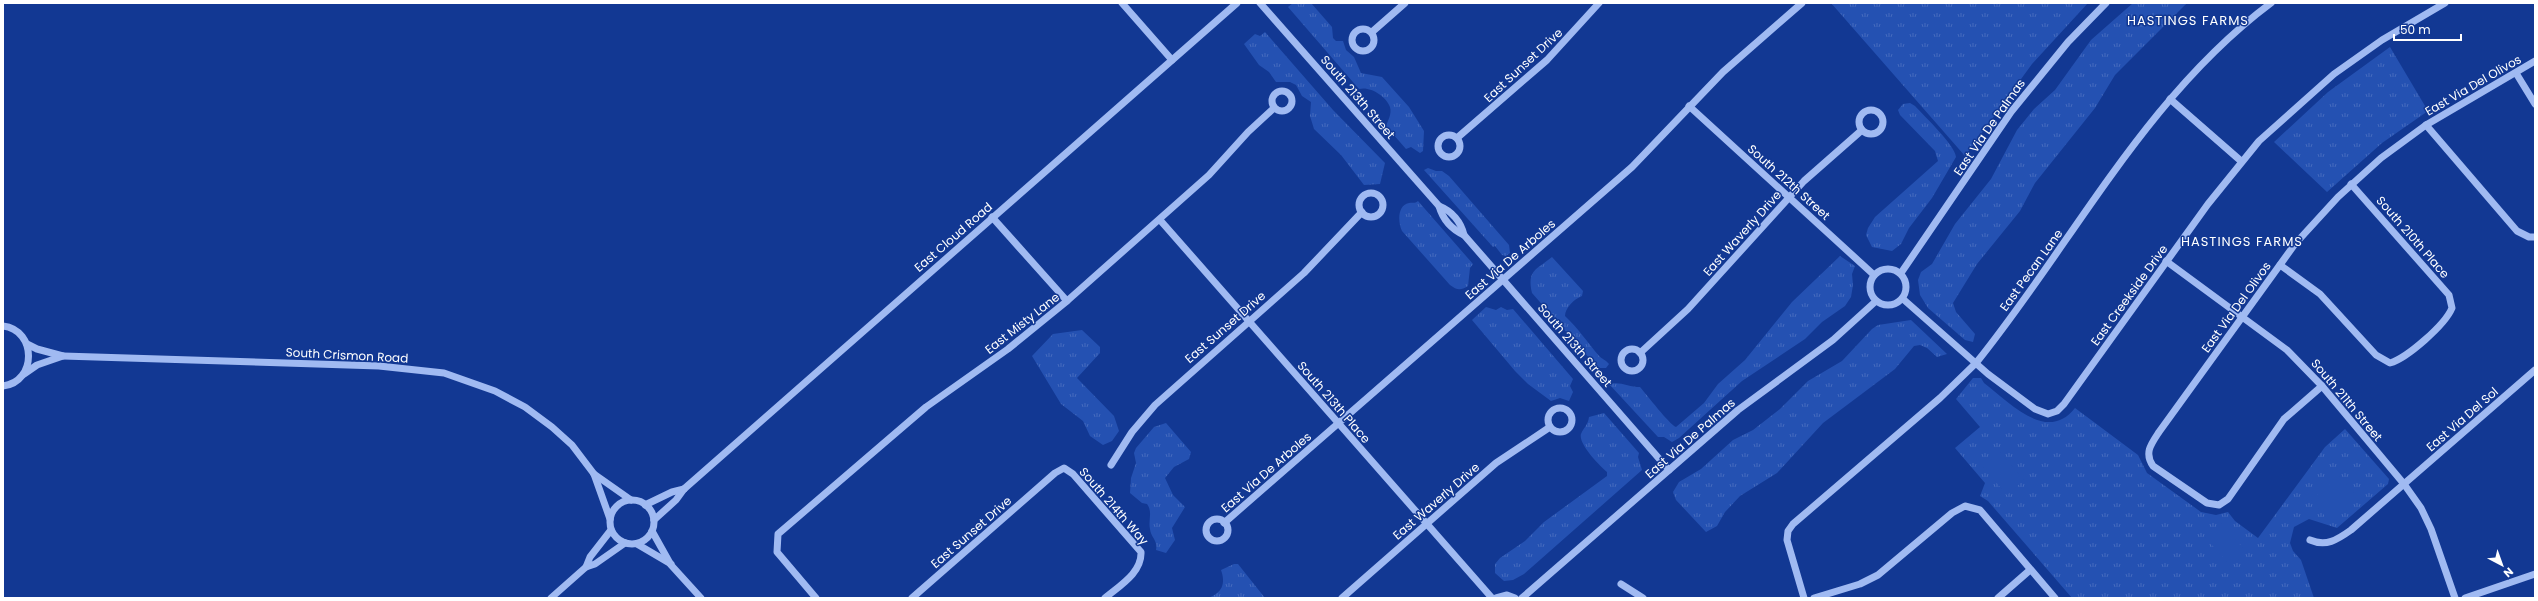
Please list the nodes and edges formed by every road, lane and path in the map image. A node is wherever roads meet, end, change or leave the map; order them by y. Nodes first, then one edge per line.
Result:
1 (1122, 3) edge
2 (1238, 3) edge
3 (1260, 3) edge
4 (1405, 3) edge
5 (1599, 3) edge
6 (1802, 3) edge
7 (2106, 3) edge
8 (2271, 3) edge
9 (2445, 3) edge
10 (1372, 32) dead end
11 (1172, 60) junction
12 (2535, 61) edge
13 (2516, 73) junction
14 (2170, 99) junction
15 (2535, 104) edge
16 (1689, 106) junction
17 (1274, 108) dead end
18 (2426, 125) junction
19 (1862, 130) dead end
20 (1457, 138) dead end
21 (2241, 161) junction
22 (2351, 184) junction
23 (1789, 197) junction
24 (1362, 212) dead end
25 (992, 217) junction
26 (1160, 220) junction
27 (2532, 237) edge
28 (2166, 261) junction
29 (2280, 265) junction
30 (1901, 273) junction
31 (1874, 275) junction
32 (1503, 280) junction
33 (1902, 299) junction
34 (1067, 301) junction
35 (1876, 301) junction
36 (2242, 317) junction
37 (1249, 322) junction
38 (3, 326) edge
39 (27, 344) junction
40 (1640, 353) dead end
41 (63, 356) junction
42 (1976, 363) junction
43 (2535, 370) edge
44 (22, 375) junction
45 (3, 386) edge
46 (2322, 386) junction
47 (1338, 423) junction
48 (1550, 427) dead end
49 (1111, 465) dead end
50 (1064, 468) joint
51 (1669, 470) junction
52 (594, 474) junction
53 (2404, 484) junction
54 (684, 489) junction
55 (631, 500) junction
56 (645, 505) junction
57 (610, 519) junction
58 (654, 520) junction
59 (1224, 522) dead end
60 (1427, 524) junction
61 (611, 530) junction
62 (652, 531) junction
63 (2310, 540) dead end
64 (625, 544) junction
65 (638, 544) junction
66 (671, 565) junction
67 (586, 567) junction
68 (2030, 570) junction
69 (2535, 574) edge
70 (1621, 584) dead end
71 (814, 597) edge
72 (551, 598) edge
73 (701, 598) edge
74 (912, 598) edge
75 (1105, 598) edge
76 (1342, 598) edge
77 (1492, 598) edge
78 (1496, 598) edge
79 (1515, 598) edge
80 (1522, 598) edge
81 (1643, 598) edge
82 (1804, 598) edge
83 (1814, 598) edge
84 (1998, 598) edge
85 (2055, 598) edge
86 (2455, 598) edge
87 (2466, 598) edge

1 - 11 street
2 - 11 street, East Cloud Road
3 - 32 street, South 213th Street
4 - 10 street
5 - 20 street, East Sunset Drive
6 - 16 street, East Via De Arboles
7 - 30 street, East Via De Palmas
8 - 14 street, East Pecan Lane
9 - 21 street, East Creekside Drive
11 - 25 street, East Cloud Road
12 - 13 street, East Via Del Olivos
13 - 15 street
13 - 18 street, East Via Del Olivos
14 - 21 street
14 - 42 street, East Pecan Lane
16 - 23 street, South 212th Street
16 - 32 street, East Via De Arboles
17 - 26 street, East Misty Lane
18 - 22 street, East Via Del Olivos
18 - 27 street
19 - 23 street, East Waverly Drive
21 - 28 street, East Creekside Drive
22 - 29 street, East Via Del Olivos
22 - 29 street, South 210th Place
23 - 31 street, South 212th Street
23 - 40 street, East Waverly Drive
24 - 37 street, East Sunset Drive
25 - 34 street
25 - 54 street, East Cloud Road
26 - 34 street, East Misty Lane
26 - 37 street, South 213th Place
28 - 36 street, South 211th Street
28 - 42 street, East Creekside Drive
29 - 36 street, East Via Del Olivos
30 - 31 street
30 - 33 street
31 - 35 street
32 - 47 street, East Via De Arboles
32 - 51 street, South 213th Street
33 - 35 street
33 - 42 street
34 - 71 street, East Misty Lane
35 - 51 street, East Via De Palmas
36 - 46 street, South 211th Street
36 - 46 street, East Via Del Olivos
37 - 47 street, South 213th Place
37 - 49 street, East Sunset Drive
38 - 39 street, South Crismon Road
39 - 41 street, South Crismon Road
39 - 44 street
41 - 44 street, South Crismon Road
41 - 52 street, South Crismon Road
42 - 82 street, East Pecan Lane
43 - 53 street, East Via Del Sol
44 - 45 street, South Crismon Road
46 - 53 street, South 211th Street
47 - 59 street, East Via De Arboles
47 - 60 street, South 213th Place
48 - 60 street, East Waverly Drive
50 - 74 street, East Sunset Drive
50 - 75 street, South 214th Way
51 - 80 street, East Via De Palmas
52 - 55 street, South Crismon Road
52 - 57 street, South Crismon Road
53 - 63 street, East Via Del Sol
53 - 86 street, South 211th Street
54 - 56 street, East Cloud Road
54 - 58 street, East Cloud Road
55 - 56 street
55 - 57 street
56 - 58 street
57 - 61 street
58 - 62 street
60 - 76 street, East Waverly Drive
60 - 77 street, South 213th Place
61 - 64 street
61 - 67 street
62 - 65 street
62 - 66 street
64 - 65 street
64 - 67 street
65 - 66 street
66 - 73 street
67 - 72 street
68 - 83 street
68 - 84 street
68 - 85 street
69 - 87 street
70 - 81 street
78 - 79 street

